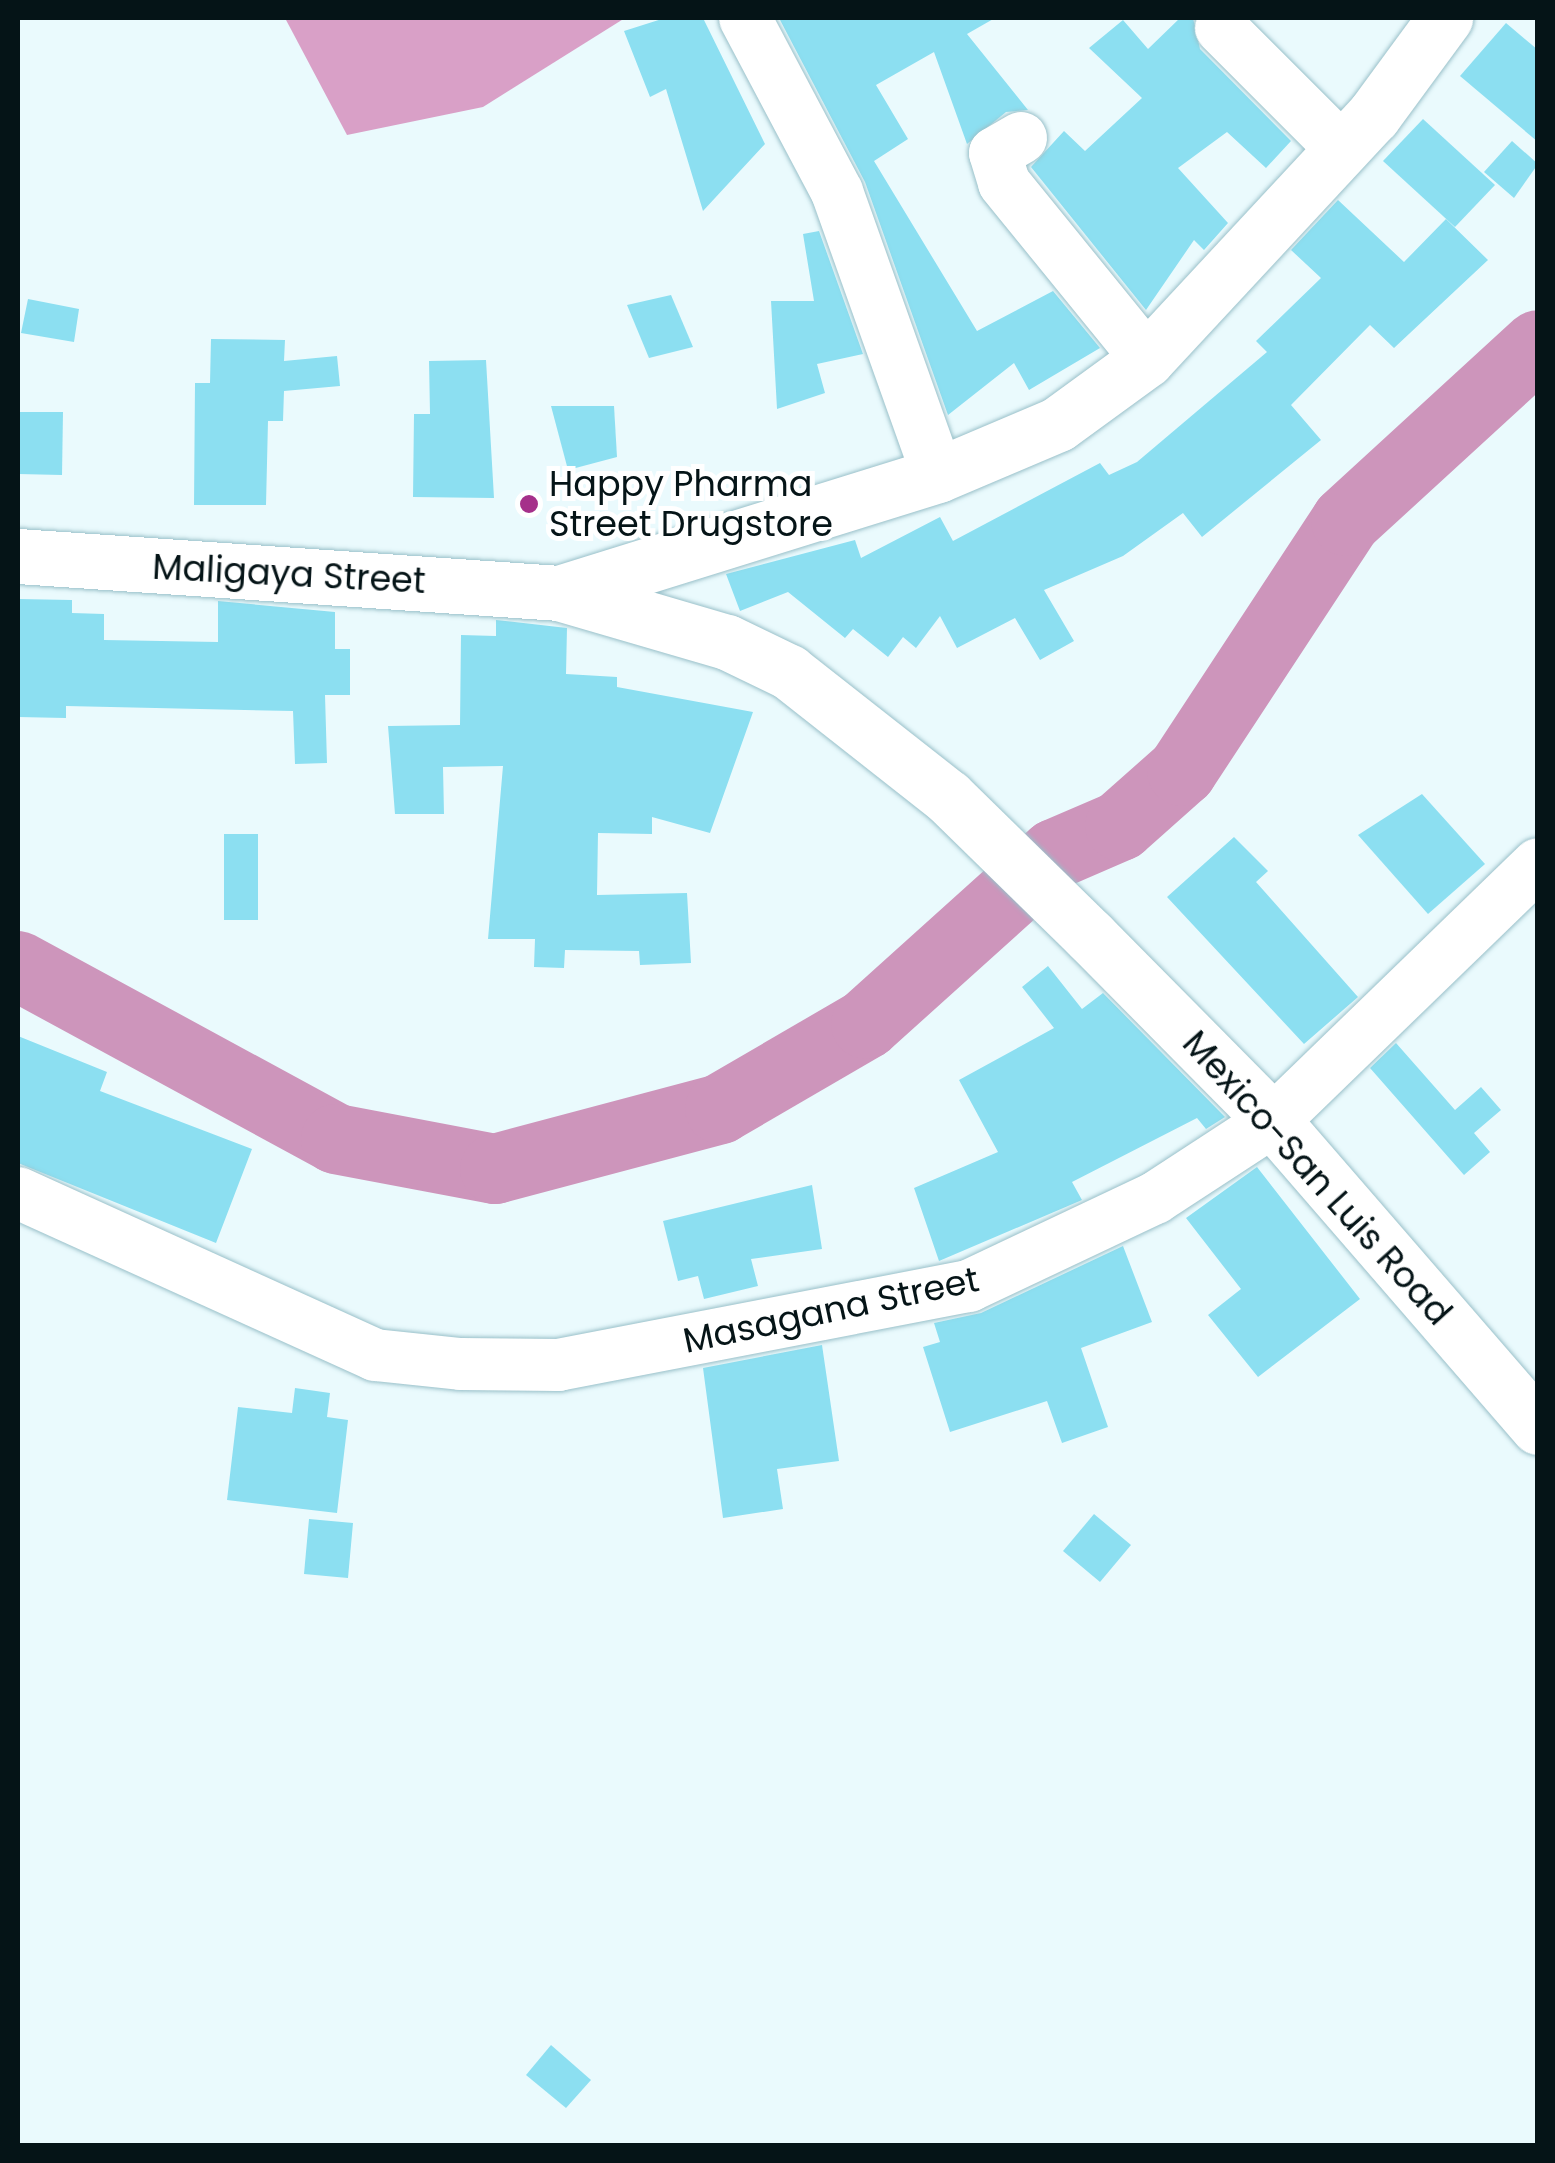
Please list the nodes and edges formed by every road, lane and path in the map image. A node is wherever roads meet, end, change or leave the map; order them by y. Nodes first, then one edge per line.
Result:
1 (745, 18) edge
2 (1444, 18) edge
3 (1221, 28) dead end
4 (1021, 138) dead end
5 (1341, 148) junction
6 (1147, 359) junction
7 (938, 475) junction
8 (18, 556) edge
9 (560, 593) junction
10 (1538, 864) edge
11 (1274, 1121) junction
12 (18, 1193) edge
13 (1538, 1427) edge

1 - 7 street
2 - 5 main road
3 - 5 street
4 - 6 street
5 - 6 main road
6 - 7 main road
7 - 9 main road
8 - 9 main road, Maligaya Street
9 - 11 main road, Mexico-San Luis Road
10 - 11 street, Masagana Street
11 - 12 street, Masagana Street
11 - 13 main road, Mexico-San Luis Road

